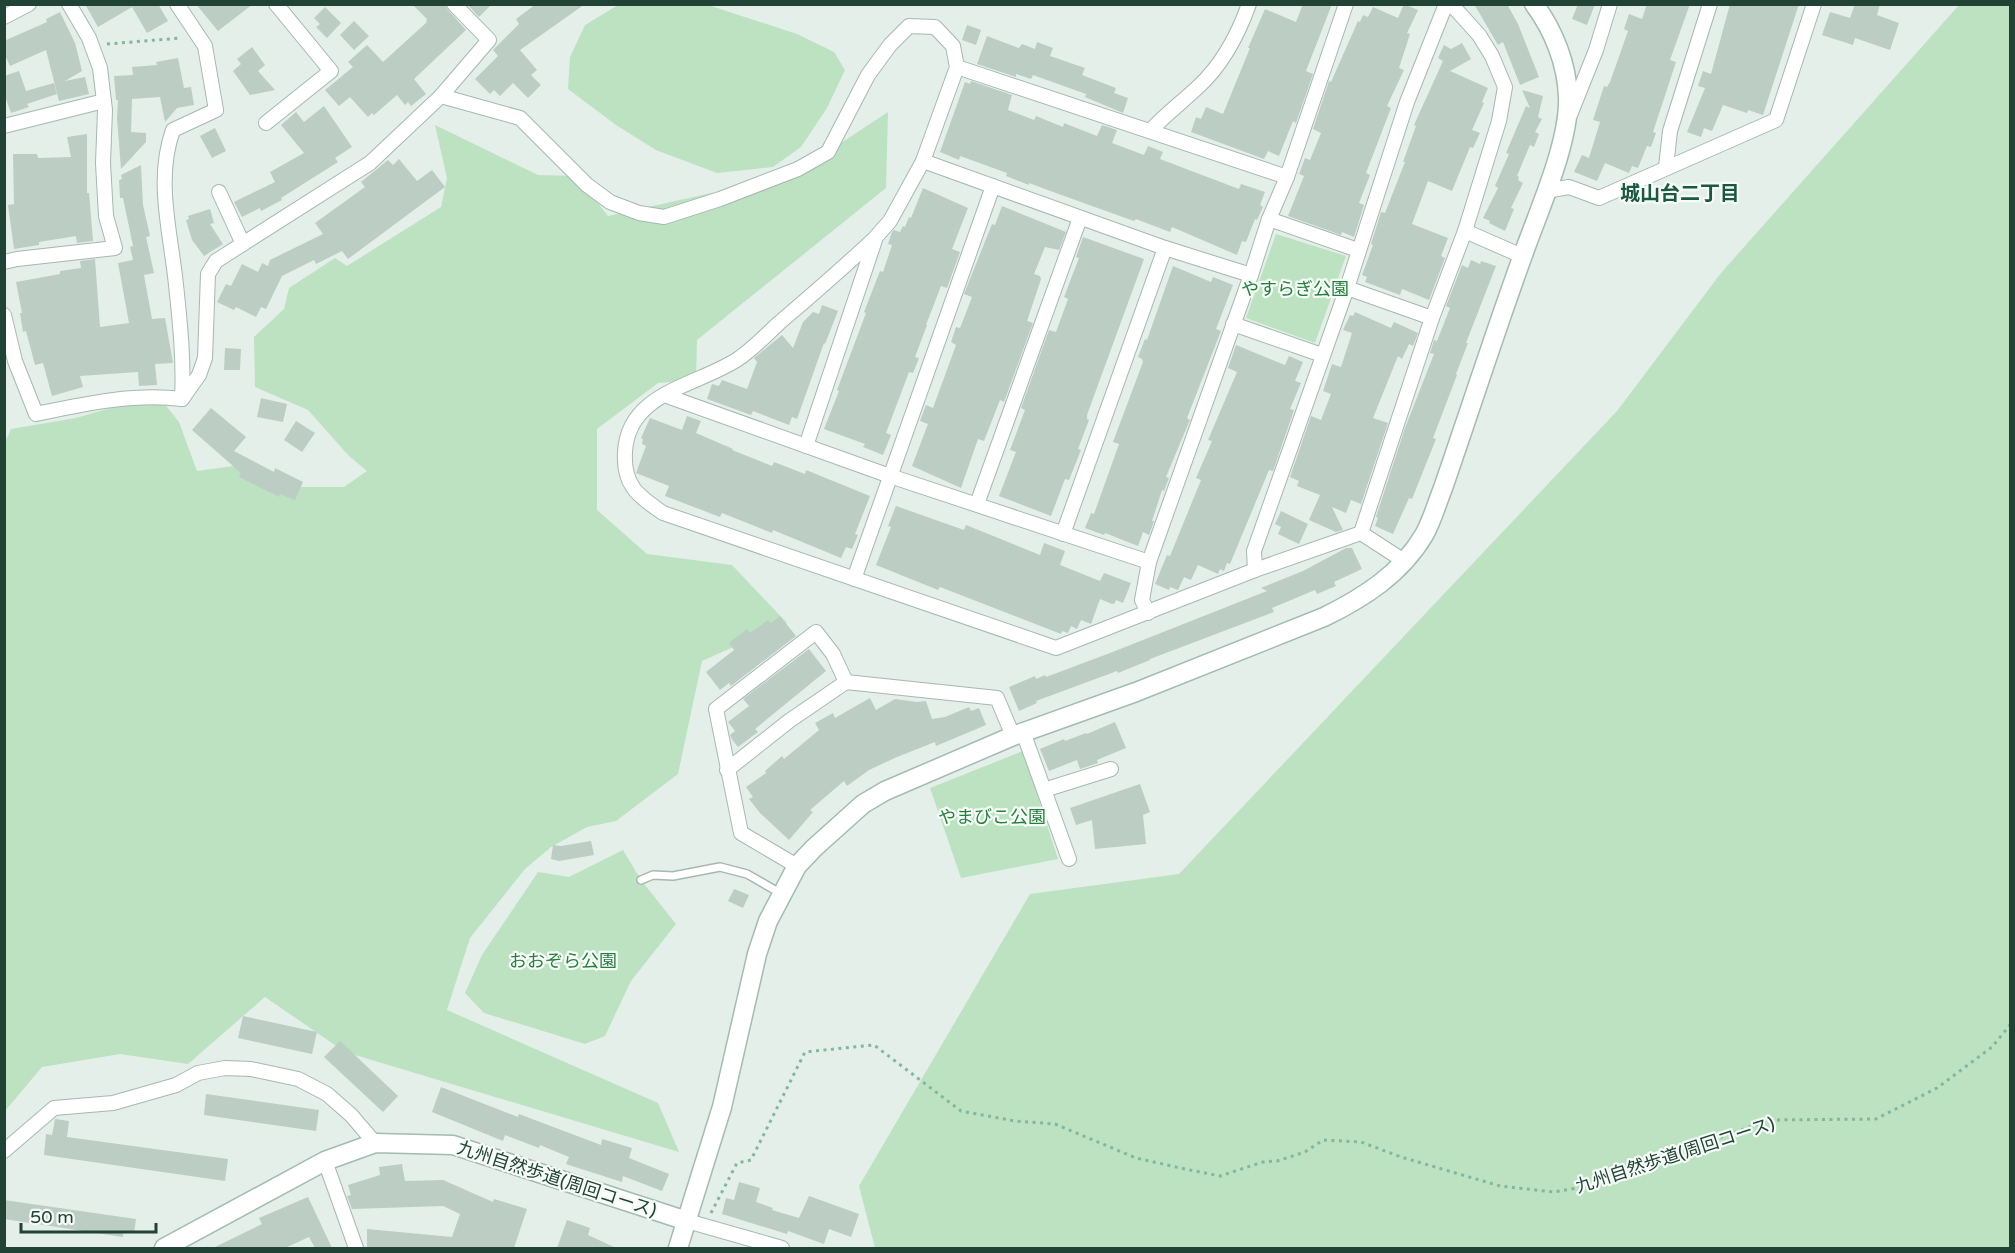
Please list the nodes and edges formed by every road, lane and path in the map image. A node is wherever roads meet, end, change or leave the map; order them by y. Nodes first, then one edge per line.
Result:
1 (29, 4) edge
2 (69, 4) edge
3 (177, 4) edge
4 (276, 4) edge
5 (454, 4) edge
6 (1249, 4) edge
7 (1346, 4) edge
8 (1446, 4) edge
9 (1451, 4) edge
10 (1534, 4) edge
11 (1610, 4) edge
12 (1710, 4) edge
13 (1814, 4) edge
14 (4, 17) edge
15 (186, 38) dead end
16 (92, 45) junction
17 (957, 67) junction
18 (441, 96) junction
19 (104, 101) junction
20 (266, 123) dead end
21 (4, 126) edge
22 (1565, 128) junction
23 (1150, 130) junction
24 (923, 161) junction
25 (1666, 167) junction
26 (1287, 177) junction
27 (993, 186) junction
28 (219, 192) dead end
29 (1546, 192) junction
30 (1080, 218) junction
31 (1269, 219) junction
32 (1465, 231) junction
33 (875, 238) junction
34 (243, 244) junction
35 (1165, 248) junction
36 (1358, 250) junction
37 (1522, 256) junction
38 (4, 262) edge
39 (1251, 275) junction
40 (1347, 288) junction
41 (4, 315) edge
42 (1432, 318) junction
43 (1233, 324) junction
44 (1322, 355) junction
45 (664, 395) junction
46 (182, 399) junction
47 (806, 446) junction
48 (890, 476) junction
49 (977, 504) junction
50 (1361, 533) junction
51 (1064, 534) junction
52 (1404, 561) junction
53 (1149, 562) junction
54 (1255, 570) junction
55 (854, 579) junction
56 (1148, 613) junction
57 (846, 682) junction
58 (1018, 734) junction
59 (1111, 769) dead end
60 (727, 770) junction
61 (1044, 790) junction
62 (1069, 859) dead end
63 (797, 866) junction
64 (641, 880) dead end
65 (782, 894) junction
66 (2010, 1025) edge
67 (375, 1143) junction
68 (4, 1151) edge
69 (325, 1161) junction
70 (696, 1223) junction
71 (164, 1248) edge
72 (356, 1248) edge
73 (678, 1248) edge
74 (782, 1248) edge

1 - 14 street
2 - 16 street
3 - 46 street
4 - 20 street
5 - 18 street
6 - 23 street
7 - 26 street
8 - 36 street
9 - 32 street
10 - 22 street
11 - 22 street
12 - 25 street
13 - 25 street
15 - 16 path
16 - 19 street
17 - 18 street
17 - 23 street
17 - 24 street
18 - 34 street
19 - 21 street
19 - 38 street
22 - 29 street
23 - 26 street
24 - 27 street
24 - 33 street
25 - 29 street
26 - 31 street
27 - 30 street
27 - 48 street
28 - 34 street
29 - 37 street
30 - 35 street
30 - 49 street
31 - 36 street
31 - 39 street
32 - 37 street
32 - 42 street
33 - 45 street
33 - 47 street
34 - 46 street
35 - 39 street
35 - 51 street
36 - 40 street
37 - 52 street
39 - 43 street
40 - 42 street
40 - 44 street
41 - 46 street
42 - 50 street
43 - 44 street
43 - 53 street
44 - 54 street
45 - 47 street
45 - 55 street
47 - 48 street
48 - 49 street
48 - 55 street
49 - 51 street
50 - 52 street
50 - 54 street
51 - 53 street
52 - 58 street
53 - 56 street
54 - 56 street
55 - 56 street
57 - 58 street
57 - 60 street
57 - 60 street
58 - 61 street
58 - 63 street
59 - 61 street
60 - 63 street
61 - 62 street
63 - 65 street
64 - 65 lane
65 - 70 street
66 - 70 path, 九州自然歩道(周回コース)
67 - 68 street
67 - 69 street, 九州自然歩道(周回コース)
67 - 70 street, 九州自然歩道(周回コース)
69 - 71 street, 九州自然歩道(周回コース)
69 - 72 street
70 - 73 street
70 - 74 street

